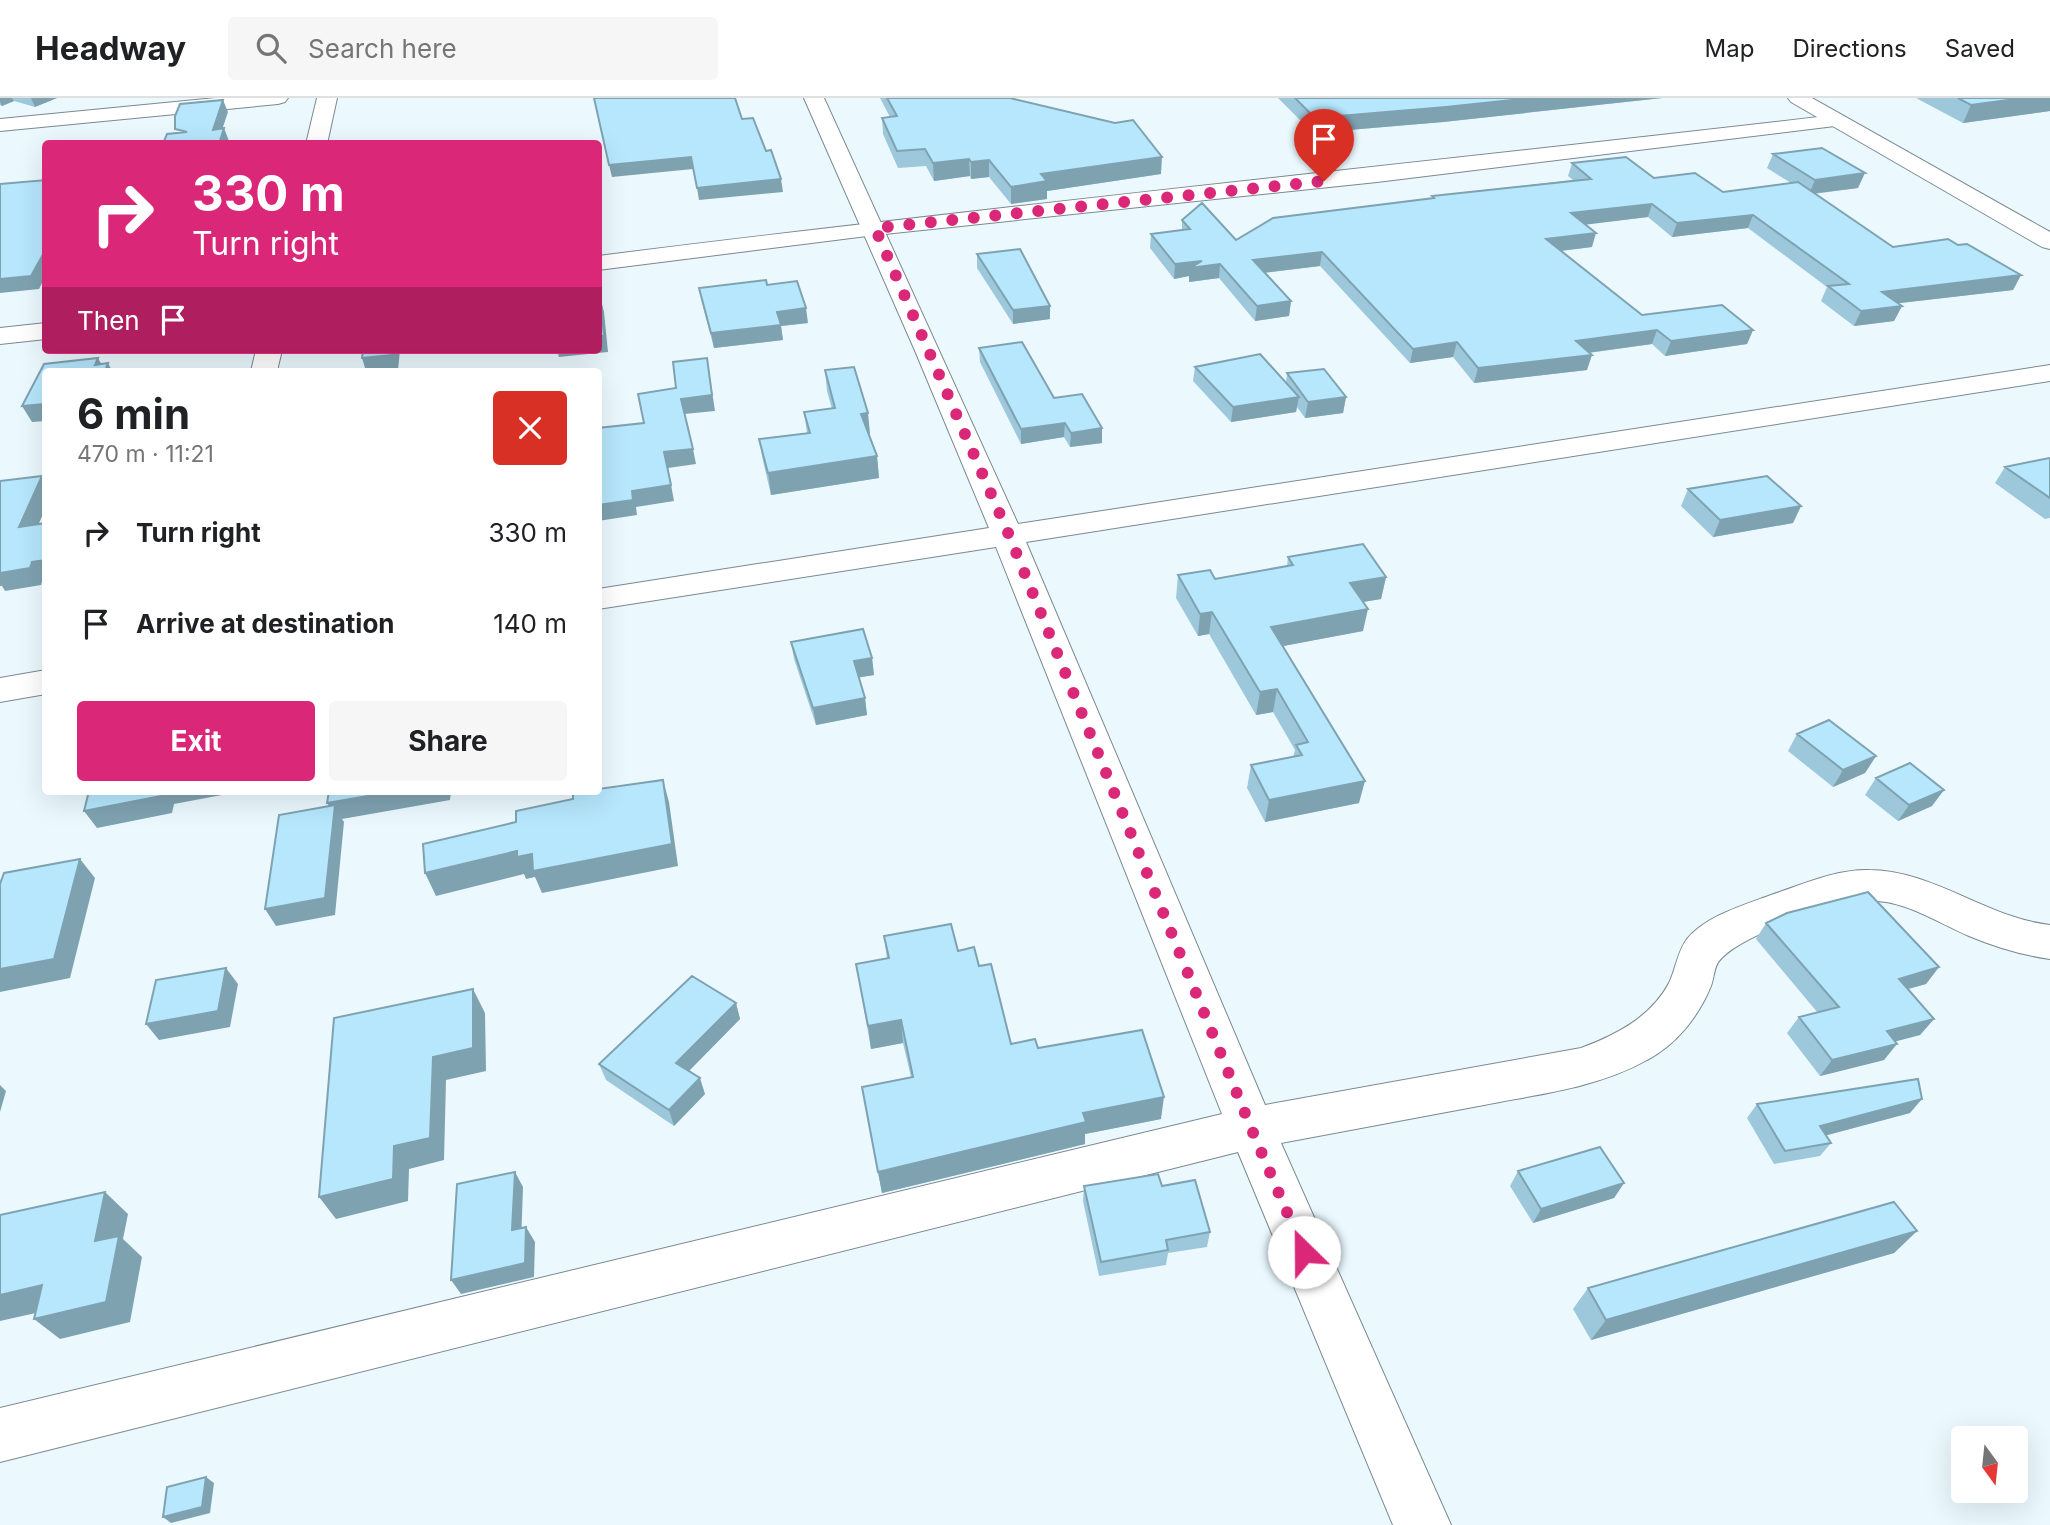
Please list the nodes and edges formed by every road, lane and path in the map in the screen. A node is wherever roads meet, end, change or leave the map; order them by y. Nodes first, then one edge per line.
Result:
1 (278, 98) edge
2 (327, 98) edge
3 (814, 98) edge
4 (1798, 98) edge
5 (1836, 121) junction
6 (0, 125) edge
7 (317, 140) edge
8 (875, 228) junction
9 (2050, 242) edge
10 (602, 262) edge
11 (42, 332) edge
12 (0, 337) edge
13 (2050, 373) edge
14 (1009, 535) junction
15 (602, 598) edge
16 (42, 683) edge
17 (0, 690) edge
18 (2050, 942) edge
19 (1251, 1128) junction
20 (0, 1434) edge
21 (1422, 1525) edge

1 - 6 street
2 - 7 street
3 - 8 street
4 - 5 street
5 - 8 street
5 - 9 street
8 - 10 street
8 - 14 street
11 - 12 street
13 - 14 street
14 - 15 street
14 - 19 street
16 - 17 street
18 - 19 street
19 - 20 street
19 - 21 street

